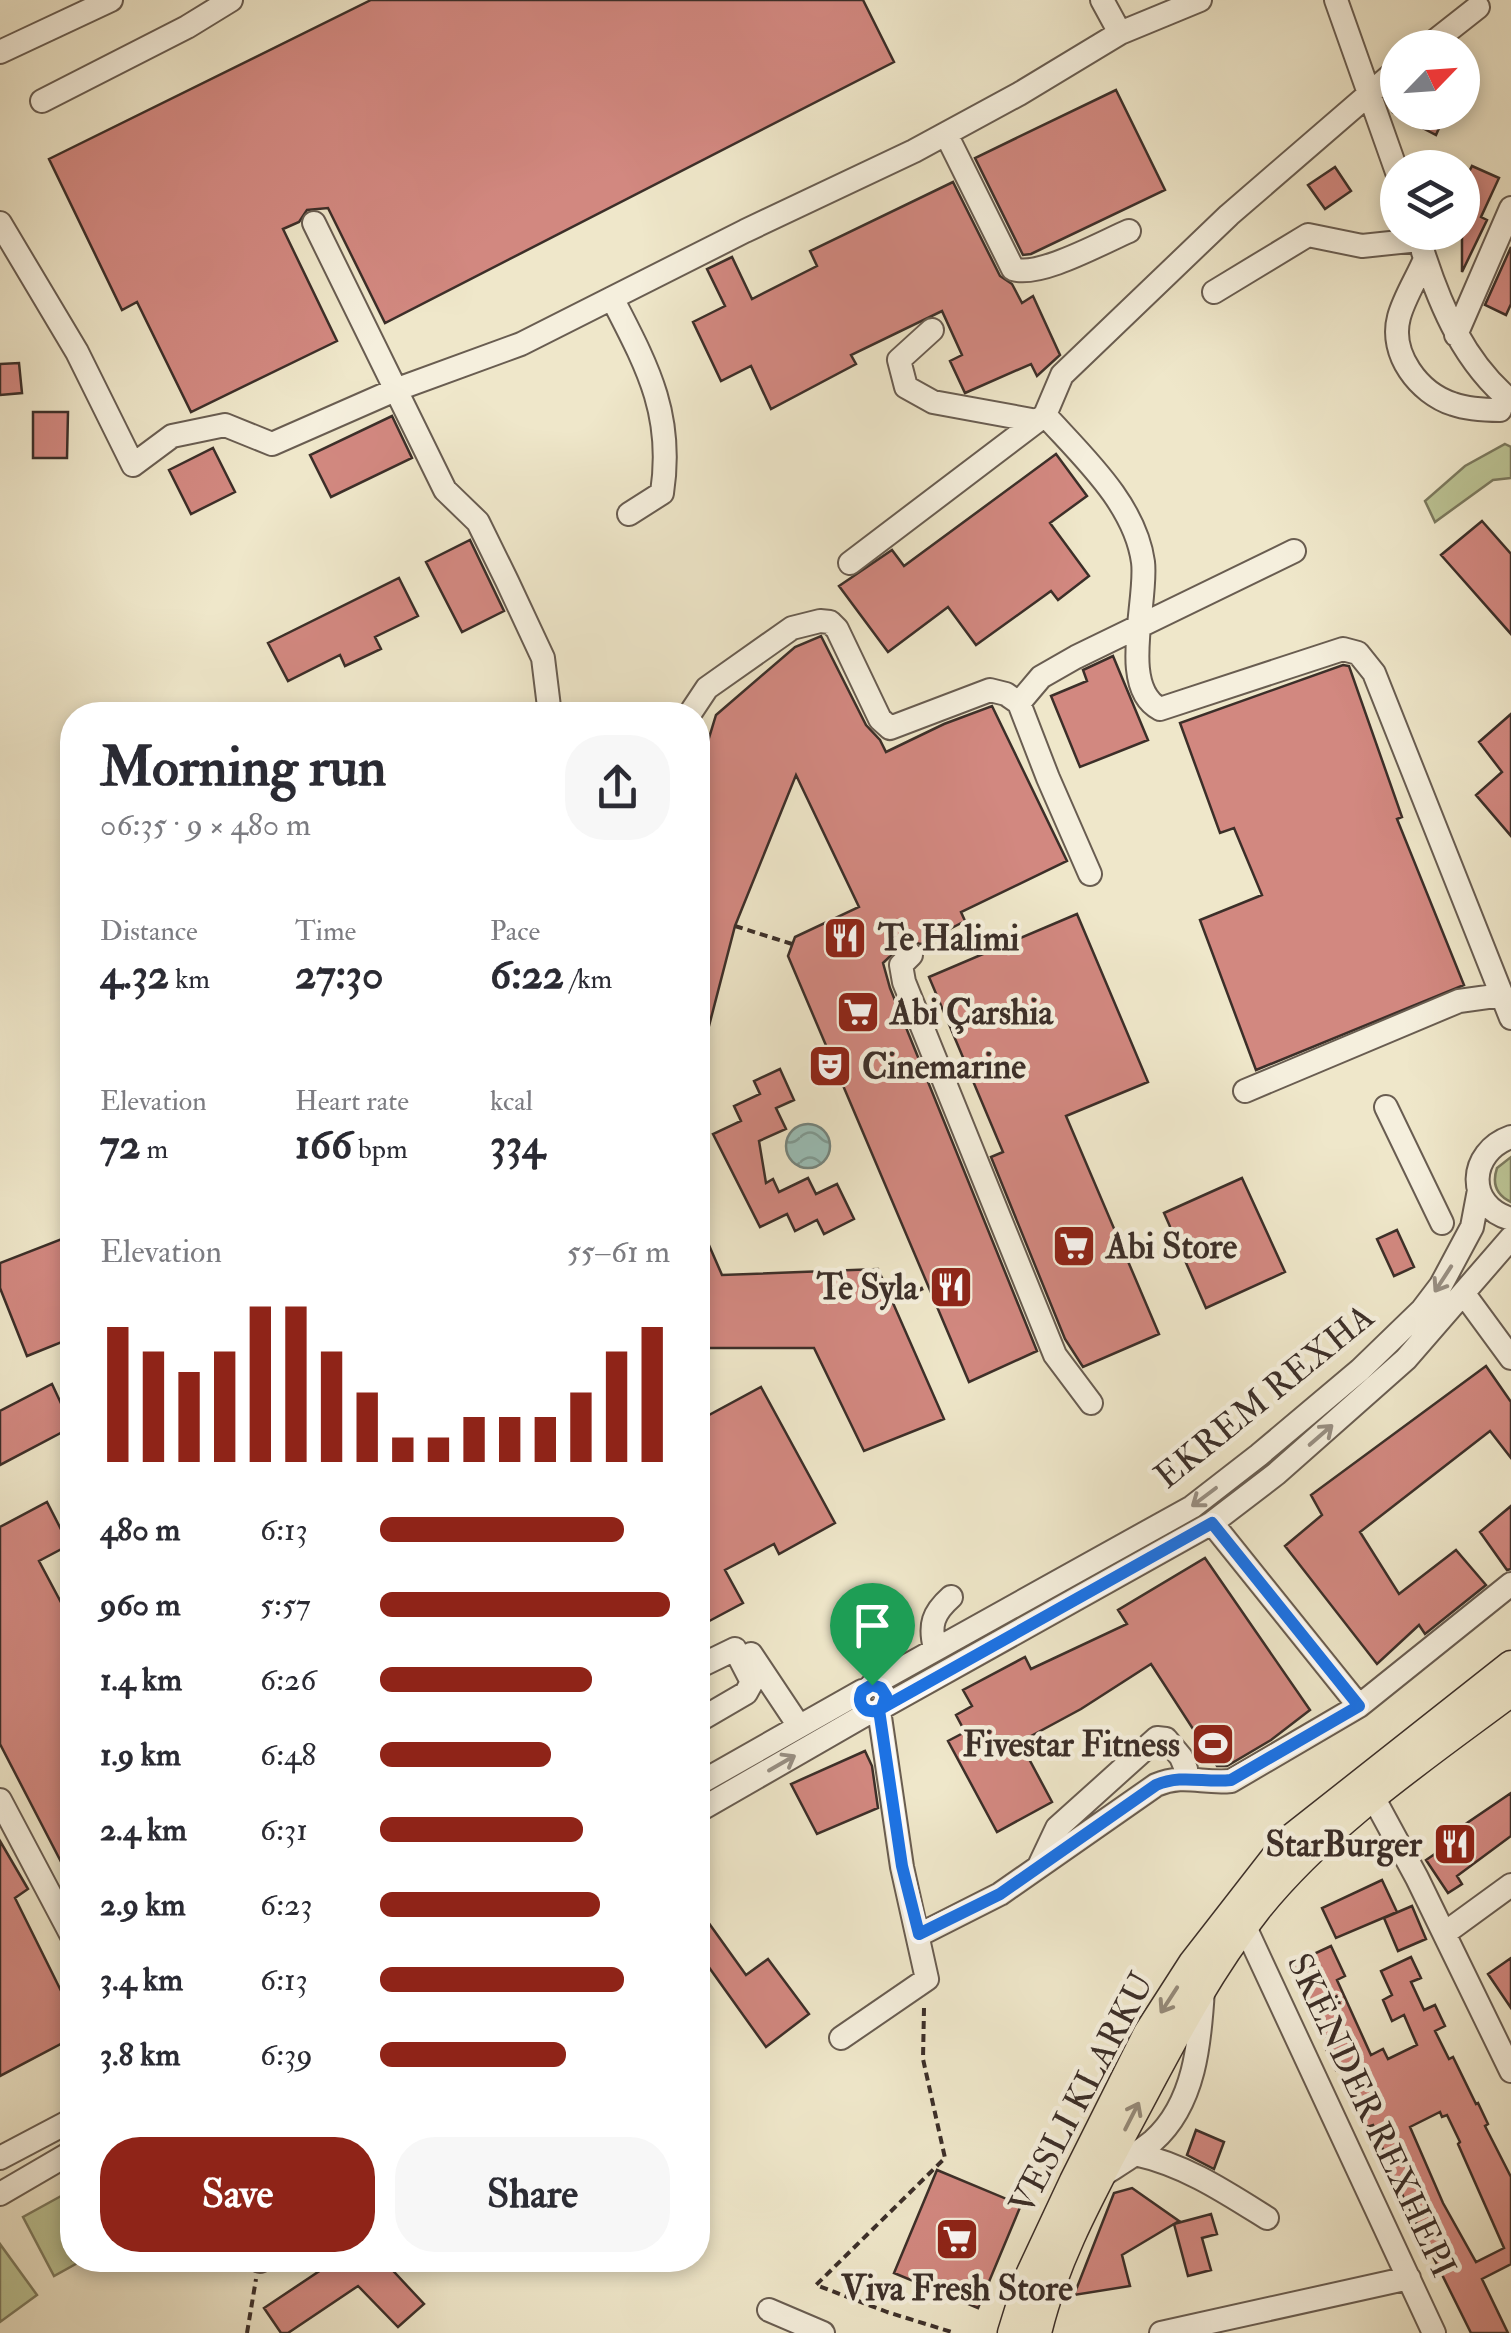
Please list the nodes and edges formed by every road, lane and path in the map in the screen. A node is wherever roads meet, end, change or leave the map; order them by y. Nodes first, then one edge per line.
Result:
1 (112, 0) edge
2 (231, 0) edge
3 (1102, 0) edge
4 (1200, 0) edge
5 (1336, 0) edge
6 (1478, 7) dead end
7 (1449, 30) edge
8 (1120, 33) junction
9 (0, 52) edge
10 (1380, 82) edge
11 (1370, 90) junction
12 (42, 102) dead end
13 (946, 134) junction
14 (1390, 150) edge
15 (1511, 208) edge
16 (0, 223) edge
17 (314, 223) dead end
18 (1130, 232) dead end
19 (1380, 245) edge
20 (1418, 250) edge
21 (1422, 250) edge
22 (1214, 292) dead end
23 (612, 298) junction
24 (932, 330) dead end
25 (1456, 336) junction
26 (394, 390) junction
27 (1505, 406) edge
28 (1041, 418) junction
29 (629, 514) dead end
30 (1294, 551) dead end
31 (850, 563) dead end
32 (1140, 626) junction
33 (548, 702) edge
34 (698, 702) edge
35 (1019, 703) junction
36 (1090, 874) dead end
37 (735, 926) dead end
38 (792, 944) dead end
39 (911, 954) dead end
40 (1500, 965) edge
41 (1502, 996) junction
42 (1511, 1018) edge
43 (1246, 1091) dead end
44 (1386, 1107) dead end
45 (1511, 1137) edge
46 (1478, 1190) junction
47 (1511, 1219) edge
48 (1442, 1223) dead end
49 (1511, 1238) edge
50 (928, 1286) dead end
51 (1464, 1294) junction
52 (892, 1302) dead end
53 (1511, 1358) edge
54 (1091, 1404) dead end
55 (1212, 1523) junction
56 (1511, 1584) edge
57 (952, 1597) dead end
58 (935, 1648) junction
59 (735, 1649) junction
60 (710, 1661) edge
61 (1511, 1665) edge
62 (1511, 1692) edge
63 (873, 1701) junction
64 (1359, 1706) junction
65 (710, 1713) edge
66 (799, 1726) junction
67 (710, 1777) edge
68 (1184, 1777) junction
69 (1369, 1788) junction
70 (0, 1800) edge
71 (710, 1803) edge
72 (1038, 1868) junction
73 (1511, 1885) edge
74 (60, 1913) edge
75 (1245, 1927) junction
76 (1444, 1933) junction
77 (919, 1934) junction
78 (927, 1979) junction
79 (1204, 1987) junction
80 (842, 2038) dead end
81 (1511, 2071) edge
82 (60, 2126) edge
83 (1136, 2154) junction
84 (0, 2158) edge
85 (60, 2159) edge
86 (1101, 2176) junction
87 (0, 2194) edge
88 (1267, 2218) dead end
89 (258, 2272) edge
90 (1409, 2278) junction
91 (769, 2310) dead end
92 (1219, 2326) edge
93 (247, 2333) edge
94 (823, 2333) edge
95 (954, 2333) edge
96 (1012, 2333) edge
97 (1037, 2333) edge
98 (1161, 2333) edge
99 (1434, 2333) edge

1 - 9 street
2 - 12 street
3 - 8 street
4 - 8 street
5 - 11 street
6 - 7 street
8 - 13 street
10 - 11 street
11 - 14 street
11 - 28 street
13 - 18 street
13 - 23 street
15 - 25 street
16 - 26 street
17 - 26 street
19 - 22 street
20 - 27 street
21 - 25 street
23 - 26 street
23 - 29 street
24 - 28 street
25 - 27 street
26 - 33 street
28 - 31 street
28 - 32 street
30 - 32 street
32 - 35 street
32 - 40 street
34 - 35 street
35 - 36 street
37 - 38 path
39 - 54 street
40 - 41 street
41 - 42 street
41 - 43 street
44 - 48 street
45 - 46 street, EKREM REXHA
46 - 47 street
46 -> 58 street, EKREM REXHA
49 - 51 street, EKREM REXHA
50 - 52 path
51 - 53 street
55 -> 51 street, EKREM REXHA
55 - 63 street, EKREM REXHA
55 - 64 street
56 - 64 street
57 - 58 street
58 - 63 street, EKREM REXHA
59 - 60 street
59 - 65 street
59 - 66 street
61 - 69 main road, VESLI KLARKU
62 - 69 main road, VESLI KLARKU
63 - 66 street, EKREM REXHA
71 -> 63 street, EKREM REXHA
63 - 77 street
64 - 68 street
66 - 67 street, EKREM REXHA
68 - 72 street
68 - 72 street
69 - 75 main road, VESLI KLARKU
69 - 76 street
69 -> 96 main road, VESLI KLARKU
70 - 74 street
72 - 77 street
73 - 76 street
75 - 79 main road, VESLI KLARKU
75 - 90 street, SKËNDER REXHEPI
76 - 81 street
77 - 78 street
78 - 80 street
78 - 95 path
79 - 83 street
86 -> 79 main road, VESLI KLARKU
82 - 84 street
83 - 86 street
83 - 88 street
85 - 87 street
86 - 97 main road, VESLI KLARKU
89 - 93 path
90 - 92 street
90 - 99 street, SKËNDER REXHEPI
91 - 94 street
92 - 98 street

